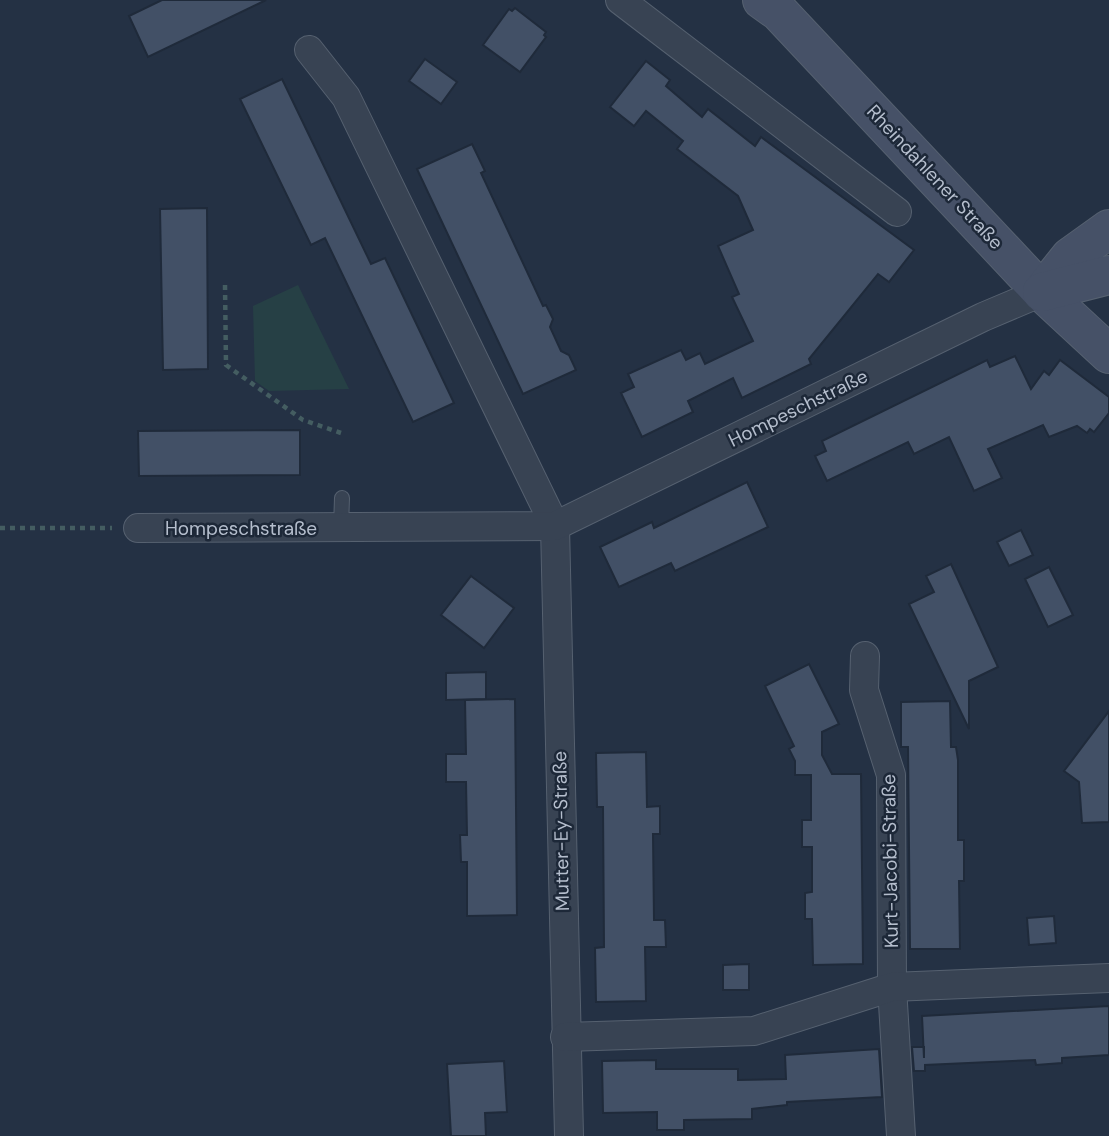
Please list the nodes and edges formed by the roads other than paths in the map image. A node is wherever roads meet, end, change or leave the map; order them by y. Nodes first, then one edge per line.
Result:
1 (620, 0) edge
2 (762, 0) edge
3 (309, 50) dead end
4 (897, 212) dead end
5 (1109, 229) edge
6 (1109, 275) edge
7 (1042, 292) junction
8 (1109, 354) edge
9 (342, 498) dead end
10 (555, 526) junction
11 (341, 527) junction
12 (138, 528) road end
13 (864, 656) dead end
14 (1109, 978) edge
15 (892, 987) junction
16 (565, 1037) junction
17 (569, 1136) edge
18 (901, 1136) edge

1 - 4 street
2 - 7 main road, Rheindahlener Straße
3 - 10 street
5 - 7 main road
6 - 7 main road
7 - 8 main road, Rheindahlener Straße
7 - 10 street, Hompeschstraße
9 - 11 lane
10 - 11 street, Hompeschstraße
10 - 16 street, Mutter-Ey-Straße
11 - 12 street, Hompeschstraße
13 - 15 street, Kurt-Jacobi-Straße
14 - 15 street
15 - 16 street
15 - 18 street, Kurt-Jacobi-Straße
16 - 17 street, Mutter-Ey-Straße

